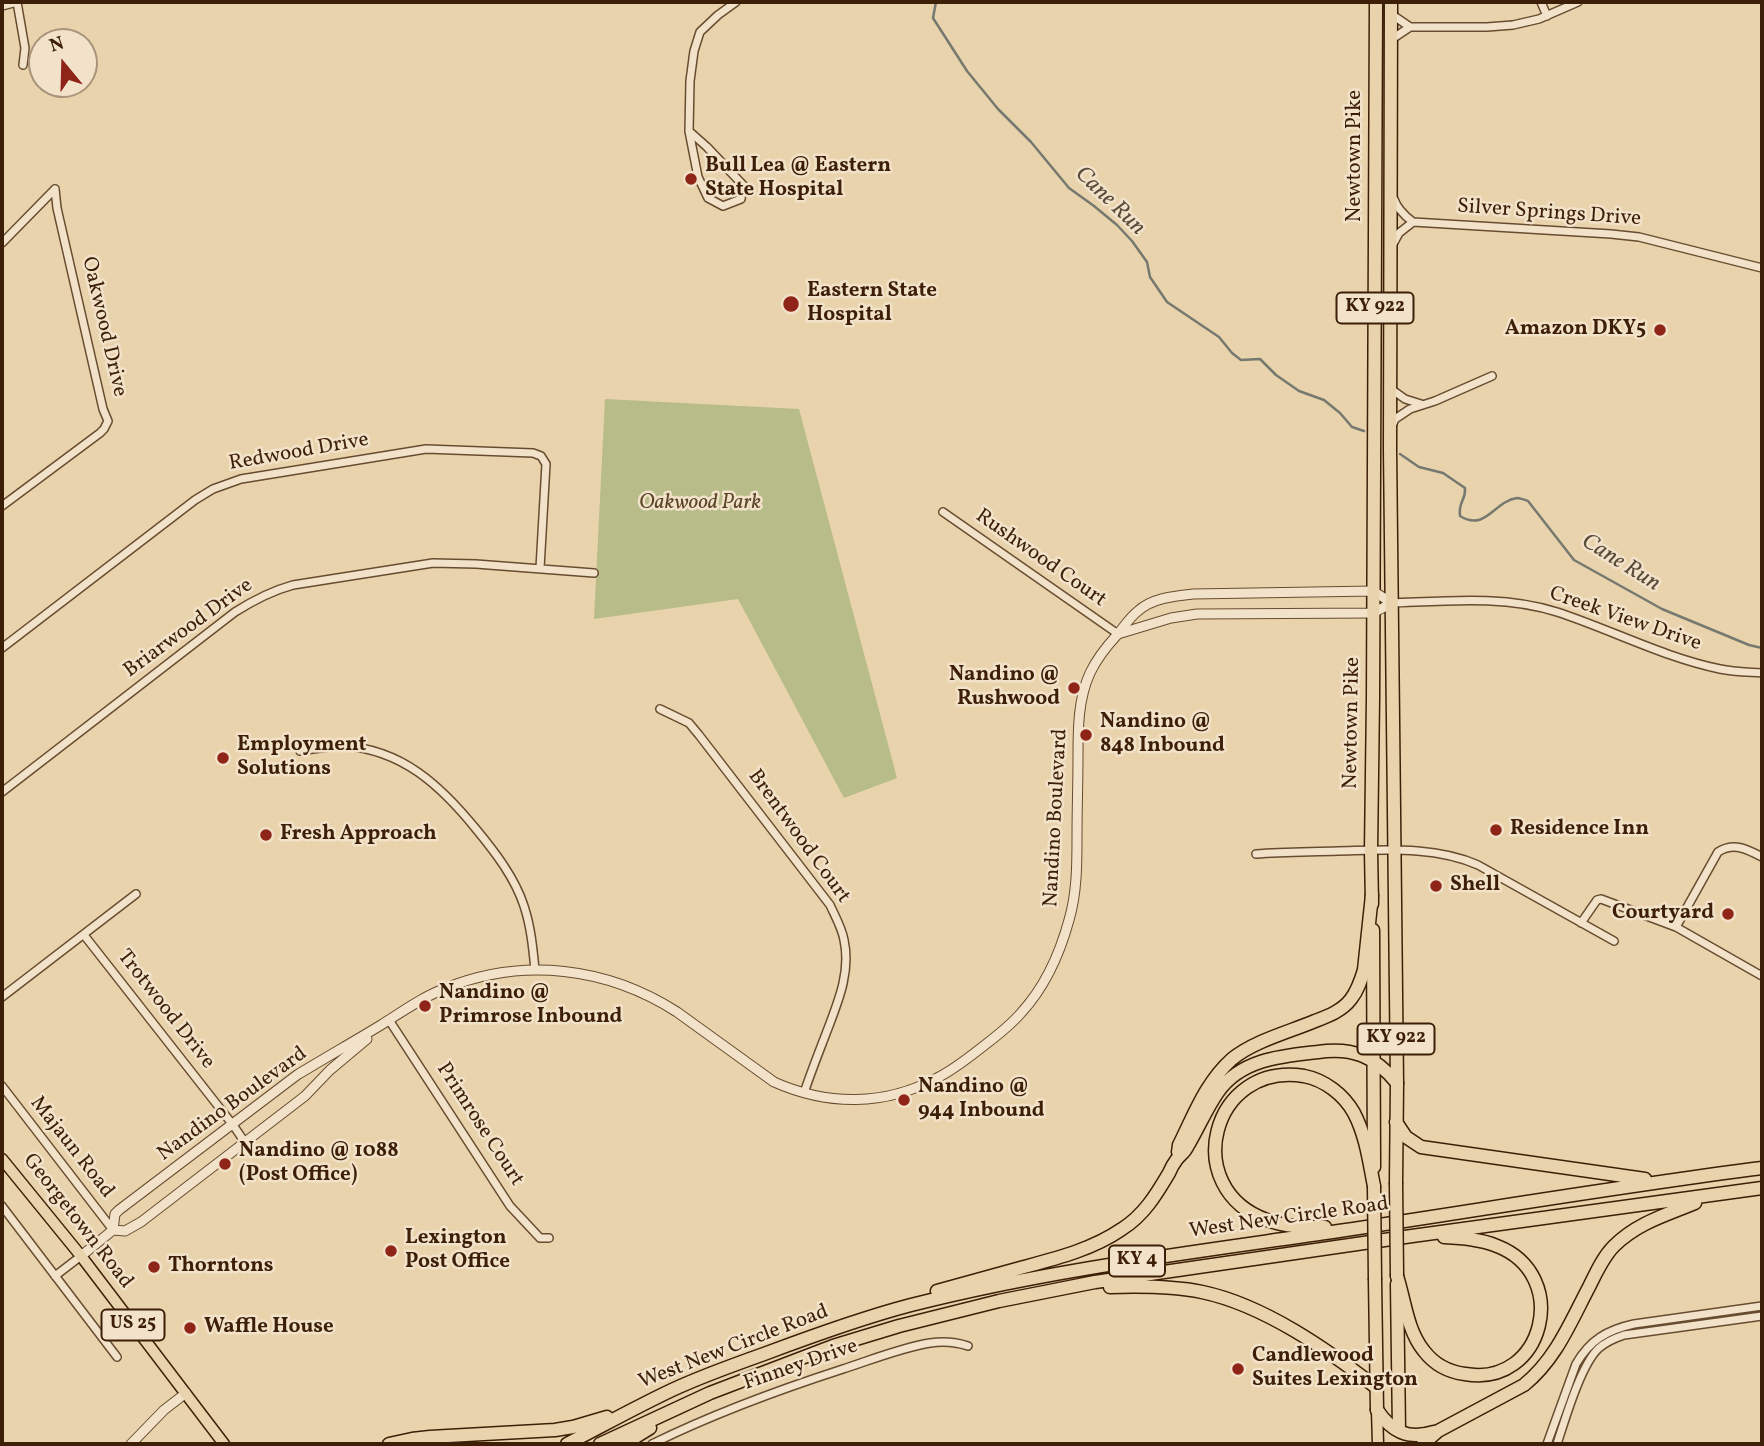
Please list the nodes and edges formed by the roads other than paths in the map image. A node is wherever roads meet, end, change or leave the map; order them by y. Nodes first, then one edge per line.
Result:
1 (17, 2) edge
2 (736, 2) edge
3 (1376, 2) edge
4 (1541, 2) edge
5 (1578, 2) edge
6 (2, 6) edge
7 (1391, 8) edge
8 (1546, 16) junction
9 (1410, 27) junction
10 (1392, 39) junction
11 (23, 65) dead end
12 (689, 131) junction
13 (1376, 135) junction
14 (1391, 184) junction
15 (1413, 222) junction
16 (2, 243) edge
17 (1391, 252) junction
18 (1762, 268) edge
19 (1492, 376) dead end
20 (1391, 389) junction
21 (1422, 404) junction
22 (1391, 430) junction
23 (2, 506) edge
24 (943, 512) dead end
25 (540, 568) junction
26 (594, 573) dead end
27 (1373, 591) junction
28 (1392, 603) junction
29 (1373, 613) junction
30 (1118, 634) junction
31 (2, 648) edge
32 (1762, 673) edge
33 (660, 709) dead end
34 (300, 751) dead end
35 (2, 792) edge
36 (1371, 851) junction
37 (1394, 851) junction
38 (1256, 854) dead end
39 (1762, 857) edge
40 (136, 894) dead end
41 (1372, 895) junction
42 (1581, 923) junction
43 (1676, 927) junction
44 (84, 935) junction
45 (1614, 941) dead end
46 (535, 970) junction
47 (1762, 976) edge
48 (2, 997) edge
49 (389, 1020) junction
50 (346, 1051) junction
51 (1373, 1059) junction
52 (1397, 1083) junction
53 (2, 1086) edge
54 (804, 1093) junction
55 (1396, 1122) junction
56 (233, 1125) junction
57 (244, 1141) junction
58 (2, 1158) edge
59 (1177, 1159) junction
60 (1762, 1168) edge
61 (1660, 1181) junction
62 (1374, 1186) junction
63 (1762, 1188) edge
64 (1713, 1195) junction
65 (2, 1206) edge
66 (1368, 1227) junction
67 (113, 1230) junction
68 (1412, 1236) junction
69 (549, 1238) dead end
70 (81, 1256) junction
71 (55, 1276) junction
72 (1397, 1276) junction
73 (1061, 1288) junction
74 (909, 1306) junction
75 (1762, 1306) edge
76 (1762, 1316) edge
77 (968, 1346) dead end
78 (117, 1357) dead end
79 (1377, 1388) junction
80 (186, 1393) junction
81 (710, 1393) junction
82 (631, 1410) junction
83 (1377, 1410) junction
84 (1438, 1431) junction
85 (1399, 1438) edge
86 (131, 1444) edge
87 (224, 1444) edge
88 (389, 1444) edge
89 (567, 1444) edge
90 (600, 1444) edge
91 (624, 1444) edge
92 (652, 1444) edge
93 (1378, 1444) edge
94 (1423, 1444) edge
95 (1546, 1444) edge
96 (1557, 1444) edge

1 - 6 street
1 - 11 street
2 - 12 street
3 - 13 highway, Newtown Pike / KY 922
4 - 8 street
5 - 8 street
7 - 9 street
7 - 10 highway, Newtown Pike / KY 922
8 - 9 street
9 - 10 street
10 - 14 highway, Newtown Pike / KY 922
12 - 12 street
13 - 14 highway
13 - 27 highway, Newtown Pike / KY 922
14 - 15 street
14 - 17 highway, Newtown Pike / KY 922
15 - 17 street
15 - 18 street, Silver Springs Drive
16 - 23 street, Oakwood Drive
17 - 20 highway, Newtown Pike / KY 922
19 - 21 street
20 - 21 street
20 - 22 highway, Newtown Pike / KY 922
21 - 22 street
22 - 28 highway, Newtown Pike / KY 922
24 - 30 street, Rushwood Court
25 - 26 street, Briarwood Drive
25 - 31 street, Redwood Drive
25 - 35 street, Briarwood Drive
27 - 28 street
27 - 29 highway, Newtown Pike / KY 922
27 - 30 street, Nandino Boulevard
28 - 29 street
28 - 32 street, Creek View Drive
28 - 37 highway, Newtown Pike / KY 922
29 - 30 street
29 - 36 highway, Newtown Pike / KY 922
30 - 54 street, Nandino Boulevard
33 - 54 street, Brentwood Court
34 - 46 street
36 - 37 street
36 - 38 street
36 - 41 highway, Newtown Pike / KY 922
37 - 42 street
37 - 52 highway, Newtown Pike / KY 922
39 - 43 street
40 - 44 street
41 - 51 highway, Newtown Pike / KY 922
41 - 59 highway
42 - 43 street
42 - 45 street
43 - 47 street
44 - 48 street
44 - 56 street, Trotwood Drive
46 - 49 street, Nandino Boulevard
46 - 54 street, Nandino Boulevard
49 - 50 street, Nandino Boulevard
49 - 69 street, Primrose Court
50 - 56 street, Nandino Boulevard
50 - 57 street, Nandino Boulevard
51 - 52 highway
51 - 59 highway
51 - 62 highway, Newtown Pike / KY 922
52 - 55 highway, Newtown Pike / KY 922
53 - 67 street, Majaun Road
55 - 61 highway
55 - 72 highway, Newtown Pike / KY 922, bridge
56 - 57 street, Trotwood Drive
56 - 67 street, Nandino Boulevard
57 - 67 street, Nandino Boulevard
58 - 70 main road, Georgetown Road / US 25
59 - 74 highway
60 - 61 highway, West New Circle Road / KY 4
61 - 66 highway, West New Circle Road / KY 4
62 - 66 highway
62 - 79 highway, Newtown Pike / KY 922, bridge
63 - 64 highway, West New Circle Road / KY 4
64 - 68 highway, West New Circle Road / KY 4
64 - 84 highway
65 - 71 street
66 - 74 highway, West New Circle Road / KY 4
67 - 70 street, Nandino Boulevard
68 - 72 highway
68 - 73 highway, West New Circle Road / KY 4
70 - 71 street
70 - 80 main road, Georgetown Road / US 25
71 - 78 street
72 - 85 highway, Newtown Pike / KY 922
73 - 79 highway
73 - 81 highway, West New Circle Road / KY 4
74 - 82 highway, West New Circle Road / KY 4
75 - 95 street
76 - 96 street
77 - 92 street, Finney Drive
79 - 83 highway, Newtown Pike / KY 922
80 - 86 street
80 - 87 main road, Georgetown Road / US 25
81 - 90 highway, KY 4
81 - 91 highway
82 - 88 highway
82 - 89 highway, KY 4
83 - 85 highway
83 - 93 main road, Newtown Pike / KY 922
84 - 85 highway
84 - 94 highway

